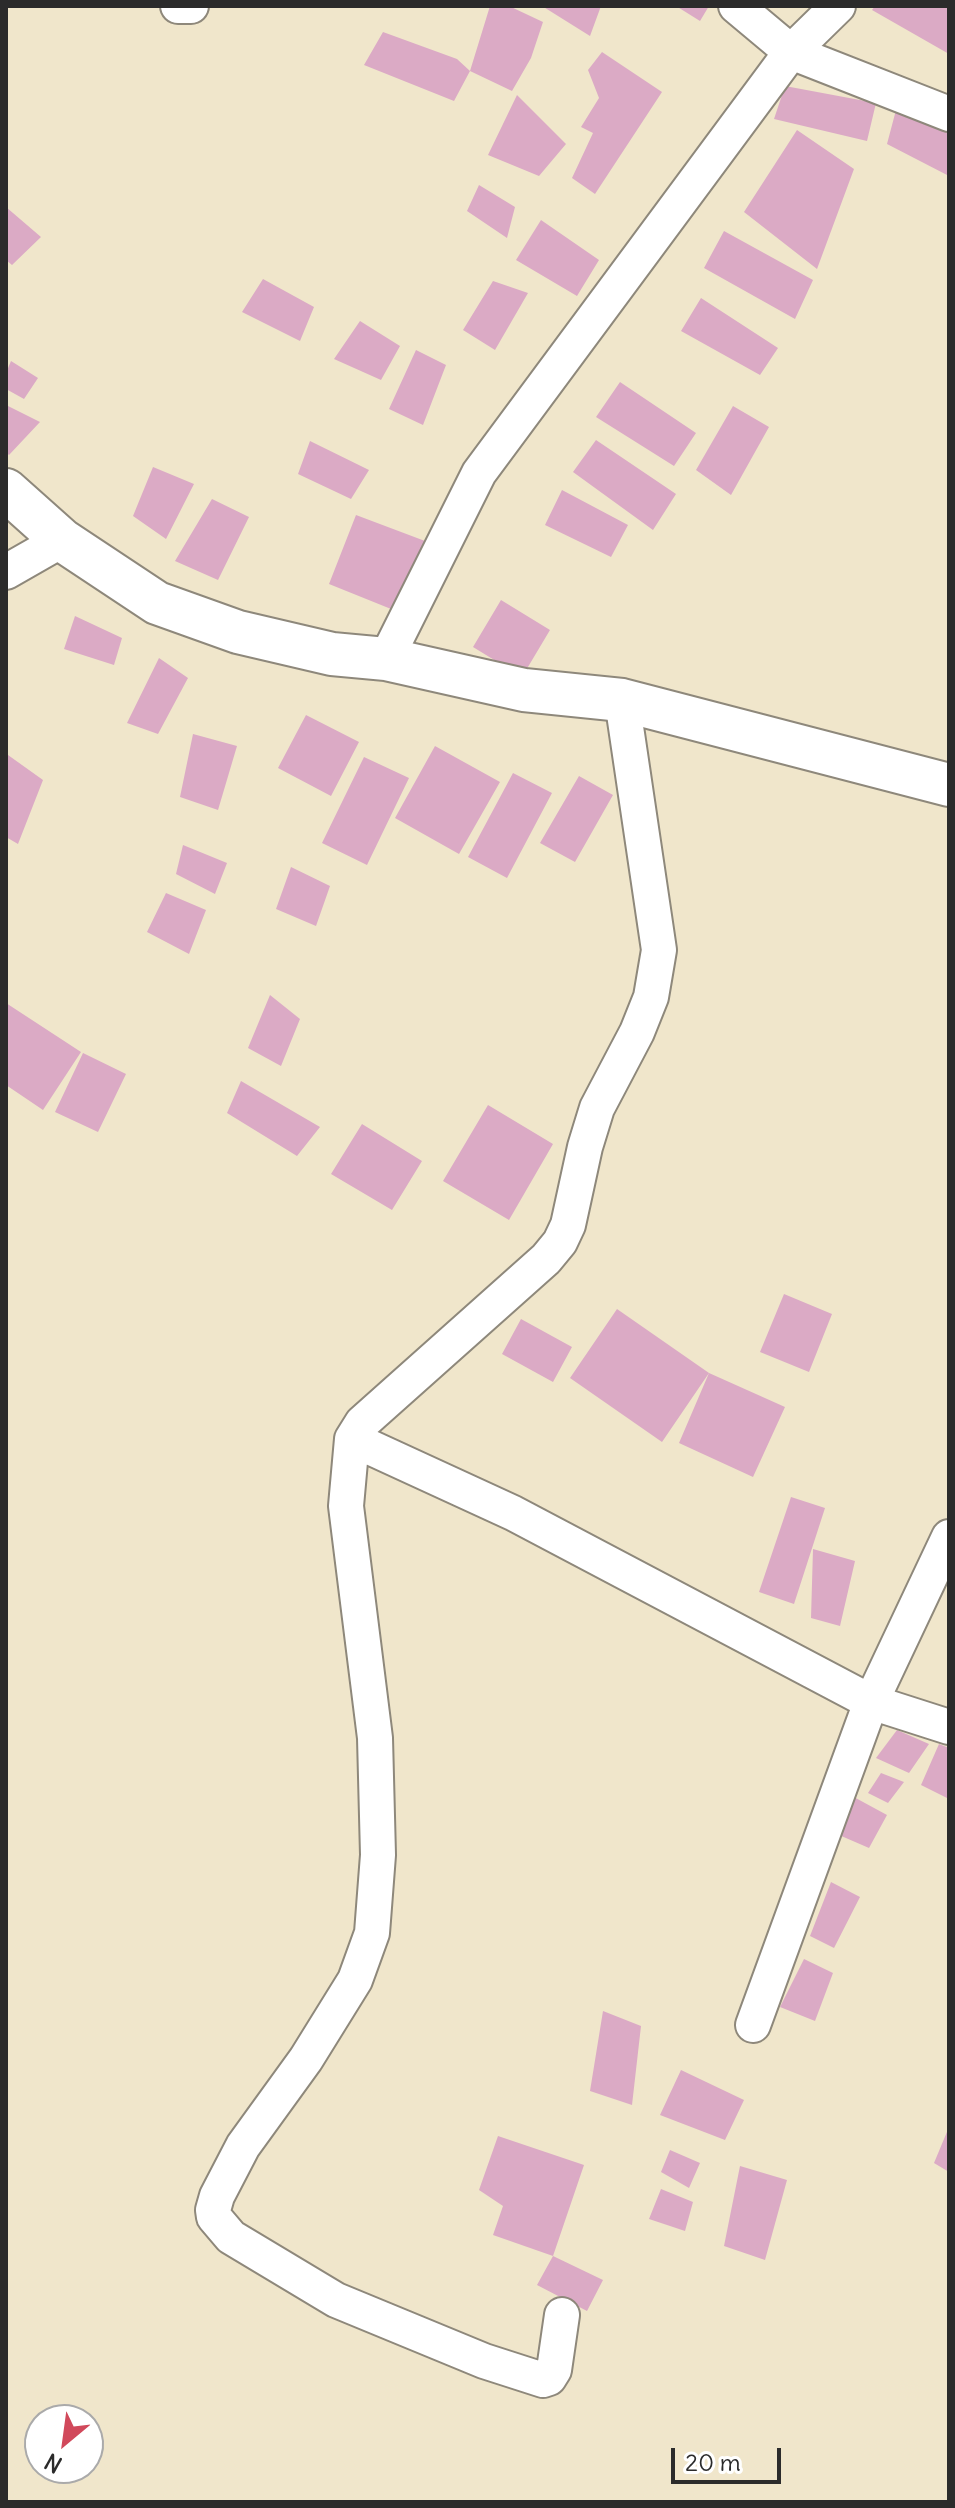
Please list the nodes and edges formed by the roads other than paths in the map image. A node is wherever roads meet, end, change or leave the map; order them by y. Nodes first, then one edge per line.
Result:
1 (178, 6) edge
2 (191, 6) edge
3 (736, 6) edge
4 (838, 6) edge
5 (791, 52) junction
6 (949, 114) edge
7 (6, 490) edge
8 (62, 540) junction
9 (6, 572) edge
10 (386, 659) junction
11 (622, 700) junction
12 (949, 785) edge
13 (352, 1439) junction
14 (949, 1537) edge
15 (871, 1702) junction
16 (949, 1727) edge
17 (753, 2025) dead end
18 (562, 2315) dead end

1 - 2 street
3 - 5 street
4 - 5 street
5 - 6 street
5 - 10 street
7 - 8 street
8 - 9 street
8 - 10 street
10 - 11 street
11 - 12 street
11 - 13 street
13 - 15 street
13 - 18 street
14 - 15 street
15 - 16 street
15 - 17 street

